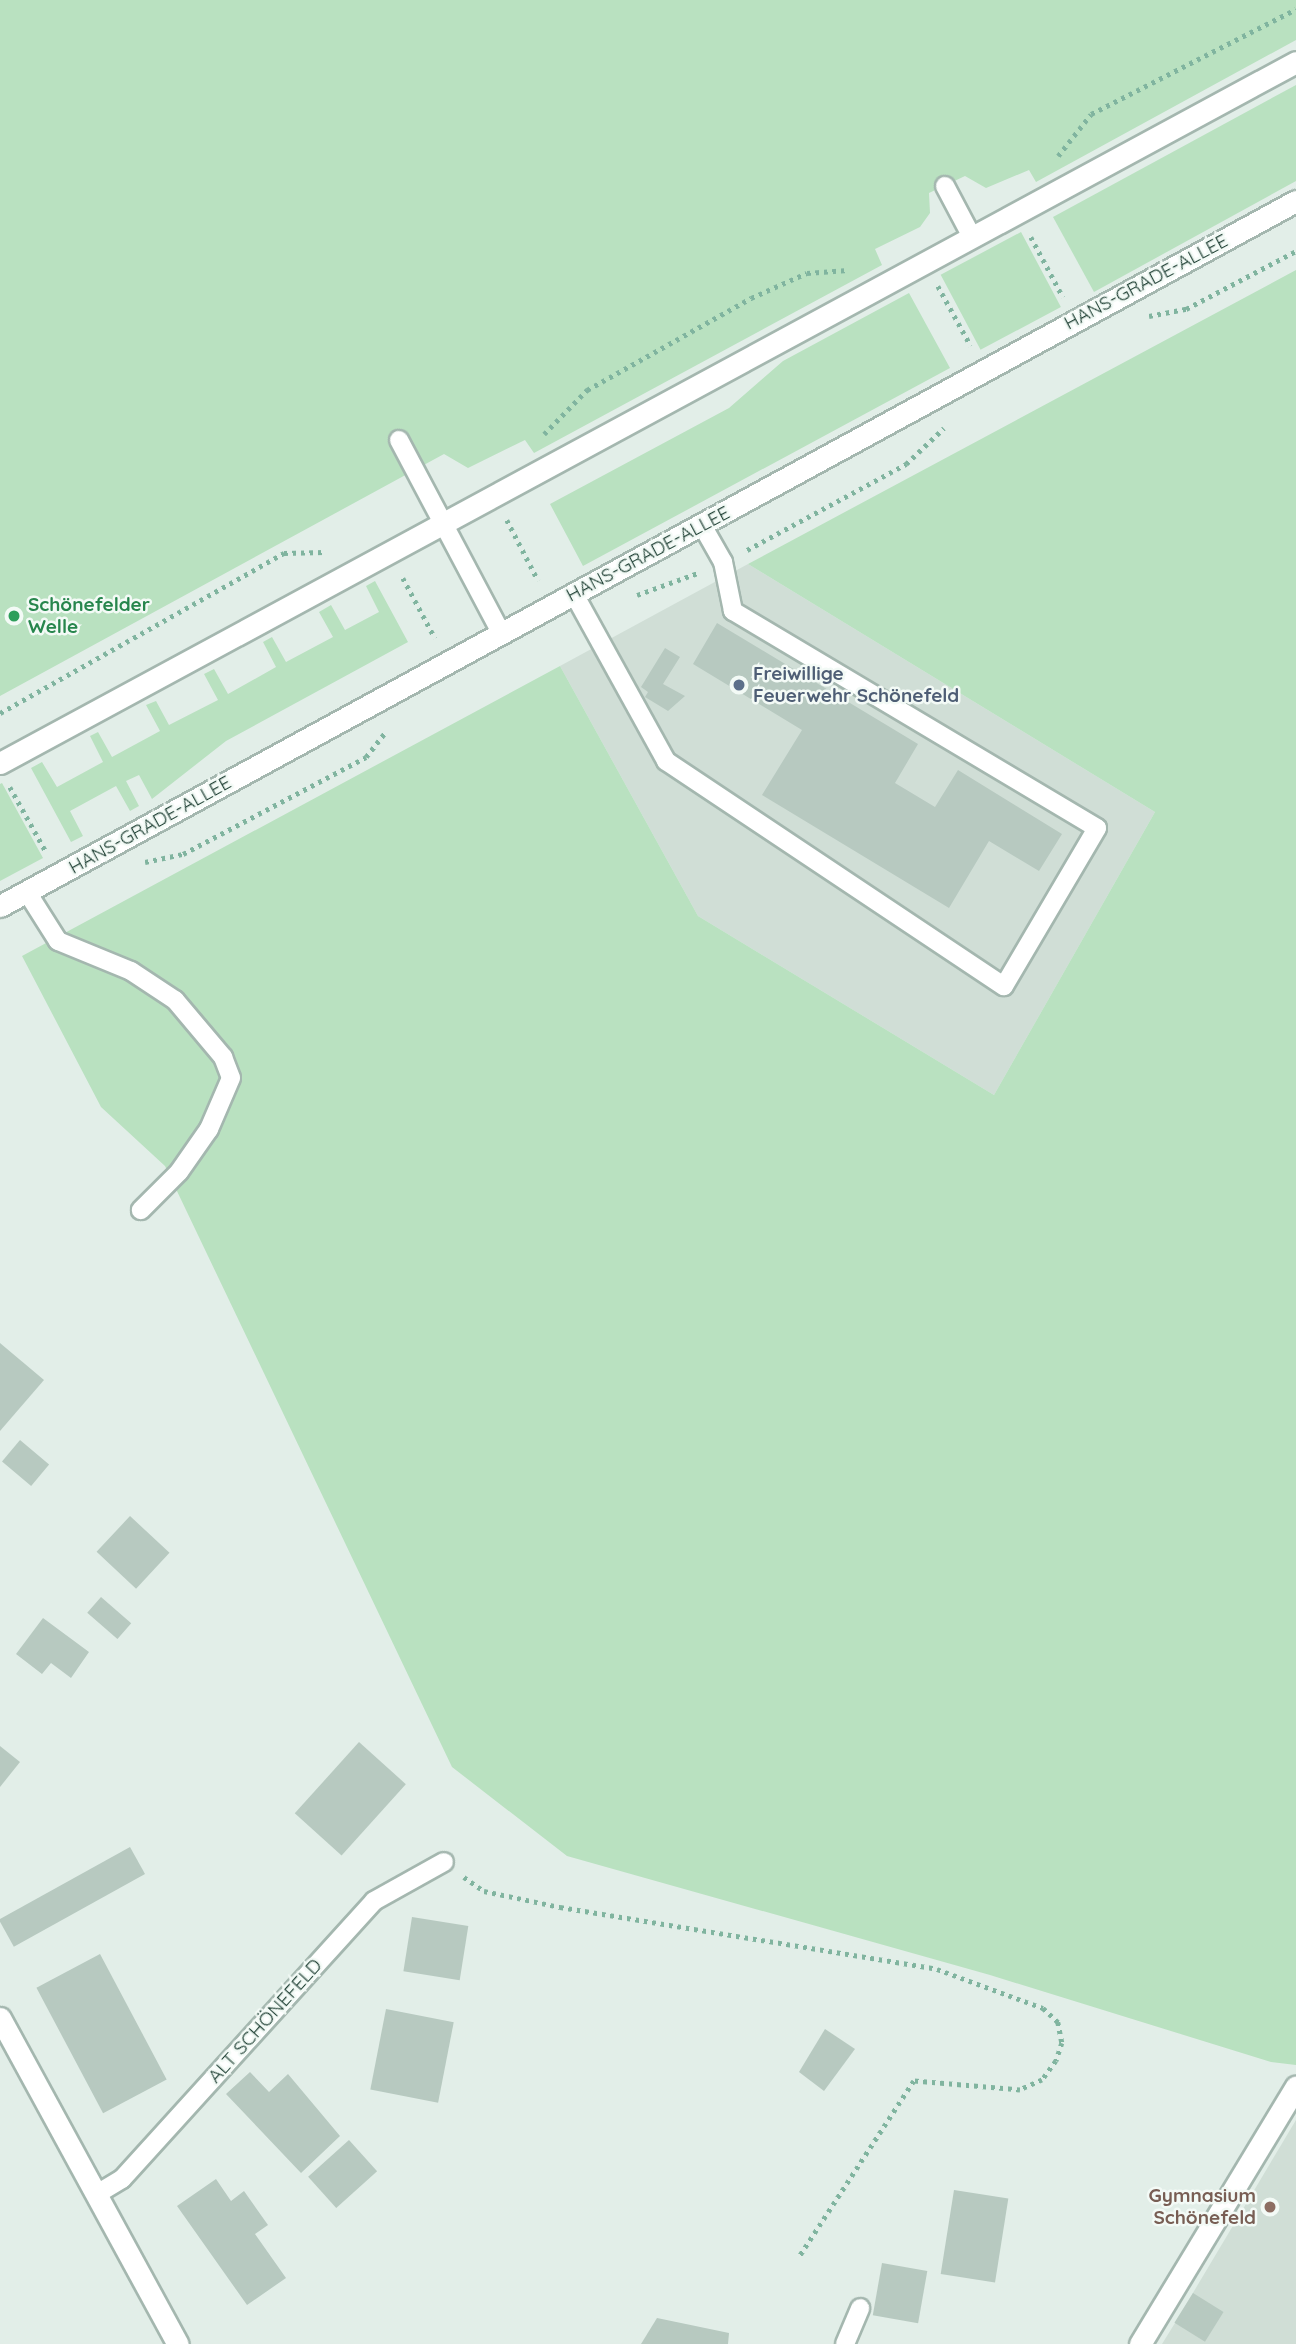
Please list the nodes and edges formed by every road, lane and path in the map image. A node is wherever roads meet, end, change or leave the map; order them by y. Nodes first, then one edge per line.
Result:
1 (1296, 9) edge
2 (1296, 62) edge
3 (1053, 162) dead end
4 (945, 186) dead end
5 (1296, 201) edge
6 (1018, 212) junction
7 (972, 237) junction
8 (1296, 251) edge
9 (926, 263) junction
10 (852, 270) dead end
11 (1186, 309) dead end
12 (1076, 319) junction
13 (984, 370) junction
14 (399, 440) dead end
15 (535, 442) dead end
16 (906, 464) dead end
17 (495, 498) junction
18 (443, 524) junction
19 (702, 525) junction
20 (339, 547) dead end
21 (390, 553) junction
22 (723, 562) junction
23 (573, 594) junction
24 (551, 606) junction
25 (501, 633) junction
26 (447, 662) junction
27 (0, 713) edge
28 (366, 757) dead end
29 (2, 769) edge
30 (183, 854) dead end
31 (58, 876) junction
32 (27, 892) junction
33 (0, 906) edge
34 (141, 1210) dead end
35 (444, 1862) joint
36 (0, 2018) edge
37 (1296, 2087) edge
38 (97, 2194) junction
39 (798, 2259) dead end
40 (860, 2308) dead end
41 (178, 2344) edge
42 (845, 2344) edge
43 (1140, 2344) edge

1 - 3 path
2 - 6 street
4 - 7 lane
5 - 12 street, HANS-GRADE-ALLEE
6 - 7 street
6 - 12 path
7 - 9 street
8 - 11 path
9 - 13 path
9 - 17 street
10 - 15 path
12 - 13 street, HANS-GRADE-ALLEE
13 - 19 street, HANS-GRADE-ALLEE
14 - 18 lane
16 - 22 path
17 - 18 street
17 - 24 path
18 - 21 street
18 - 25 lane
19 - 22 lane
19 - 23 street, HANS-GRADE-ALLEE
20 - 27 path
21 - 26 path
21 - 29 street
22 - 23 lane
23 - 24 street, HANS-GRADE-ALLEE
24 - 25 street, HANS-GRADE-ALLEE
25 - 26 street, HANS-GRADE-ALLEE
26 - 31 street, HANS-GRADE-ALLEE
28 - 30 path
29 - 31 path
31 - 32 street, HANS-GRADE-ALLEE
32 - 33 street, HANS-GRADE-ALLEE
32 - 34 lane
35 - 38 lane, ALT SCHÖNEFELD
35 - 39 path
36 - 38 street
37 - 43 street
38 - 41 street
40 - 42 lane

